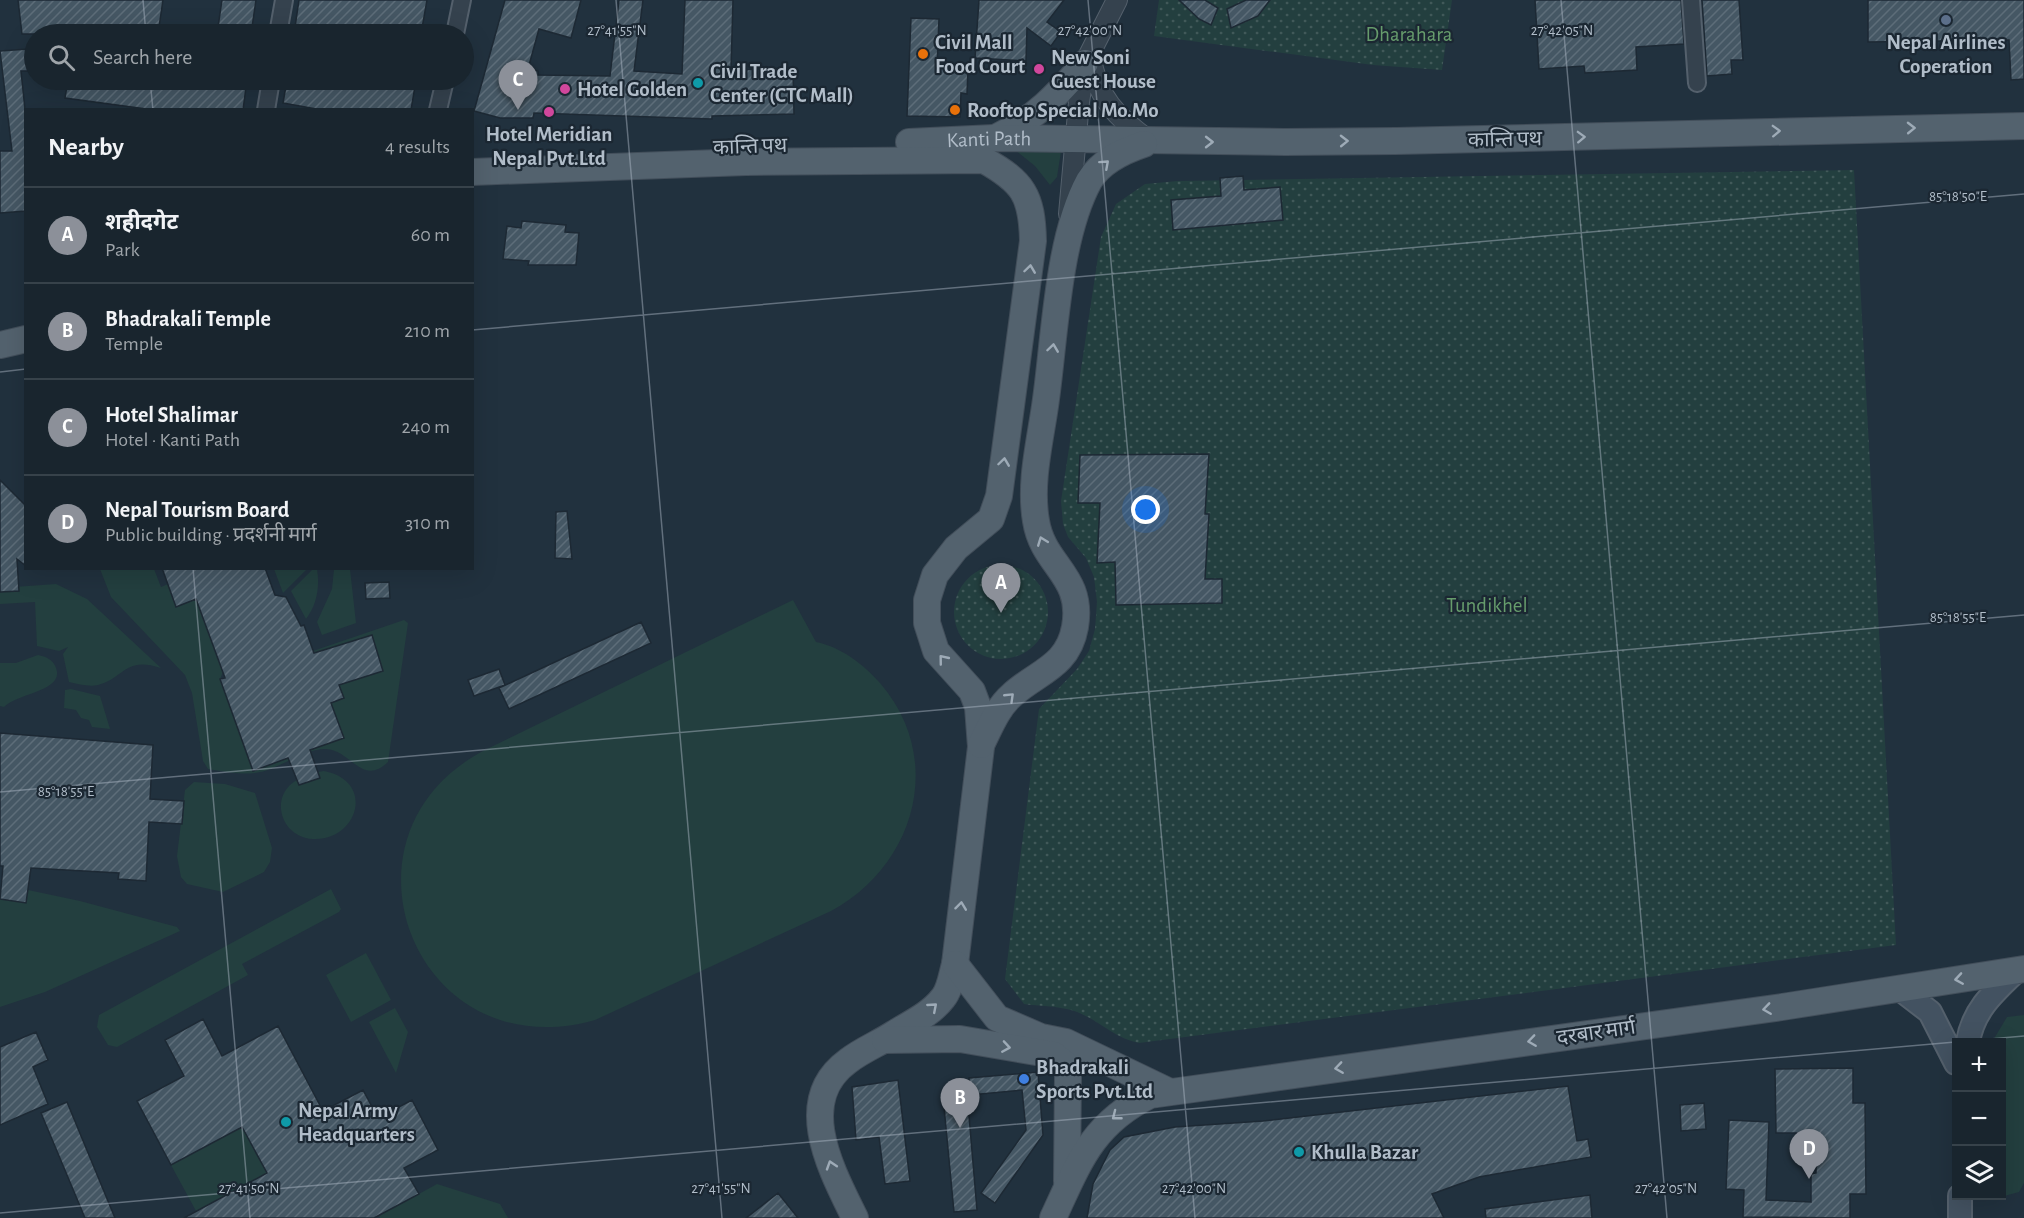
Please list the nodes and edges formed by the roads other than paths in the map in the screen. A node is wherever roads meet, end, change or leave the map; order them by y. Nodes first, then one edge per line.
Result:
1 (284, 0) edge
2 (462, 0) edge
3 (1117, 0) edge
4 (1691, 0) edge
5 (280, 24) edge
6 (457, 24) edge
7 (1088, 56) junction
8 (1697, 83) dead end
9 (269, 90) edge
10 (442, 90) edge
11 (266, 108) edge
12 (438, 108) edge
13 (2024, 126) edge
14 (994, 138) junction
15 (1076, 138) junction
16 (1150, 141) junction
17 (902, 142) joint
18 (474, 156) edge
19 (474, 172) edge
20 (1066, 248) junction
21 (24, 323) edge
22 (0, 328) edge
23 (24, 339) edge
24 (0, 345) edge
25 (981, 747) junction
26 (955, 964) junction
27 (2021, 970) edge
28 (1900, 989) junction
29 (1968, 1038) edge
30 (885, 1040) junction
31 (1952, 1055) edge
32 (1168, 1091) junction
33 (1067, 1187) junction
34 (1960, 1200) edge
35 (855, 1218) edge
36 (1053, 1218) edge
37 (1960, 1218) edge

1 - 5 street
2 - 6 street
3 - 7 street
4 - 8 street
7 - 14 main road
7 - 15 street
7 - 16 street
9 - 11 street
10 - 12 street
16 -> 13 main road, कान्ति पथ
14 - 15 main road, Kanti Path
14 - 17 main road, Kanti Path
15 - 16 main road, कान्ति पथ
15 - 20 street
20 -> 16 main road
17 - 18 main road, कान्ति पथ
25 -> 19 main road
25 -> 20 main road
21 - 22 main road
23 - 24 main road
26 -> 25 main road
30 -> 26 main road
26 - 32 main road
27 -> 28 main road, दरबार मार्ग
27 - 29 main road
28 - 31 main road
28 -> 32 main road, दरबार मार्ग
30 -> 33 main road
35 -> 30 main road
32 -> 33 main road, दरबार मार्ग
33 - 36 main road, दरबार मार्ग
34 - 37 main road

